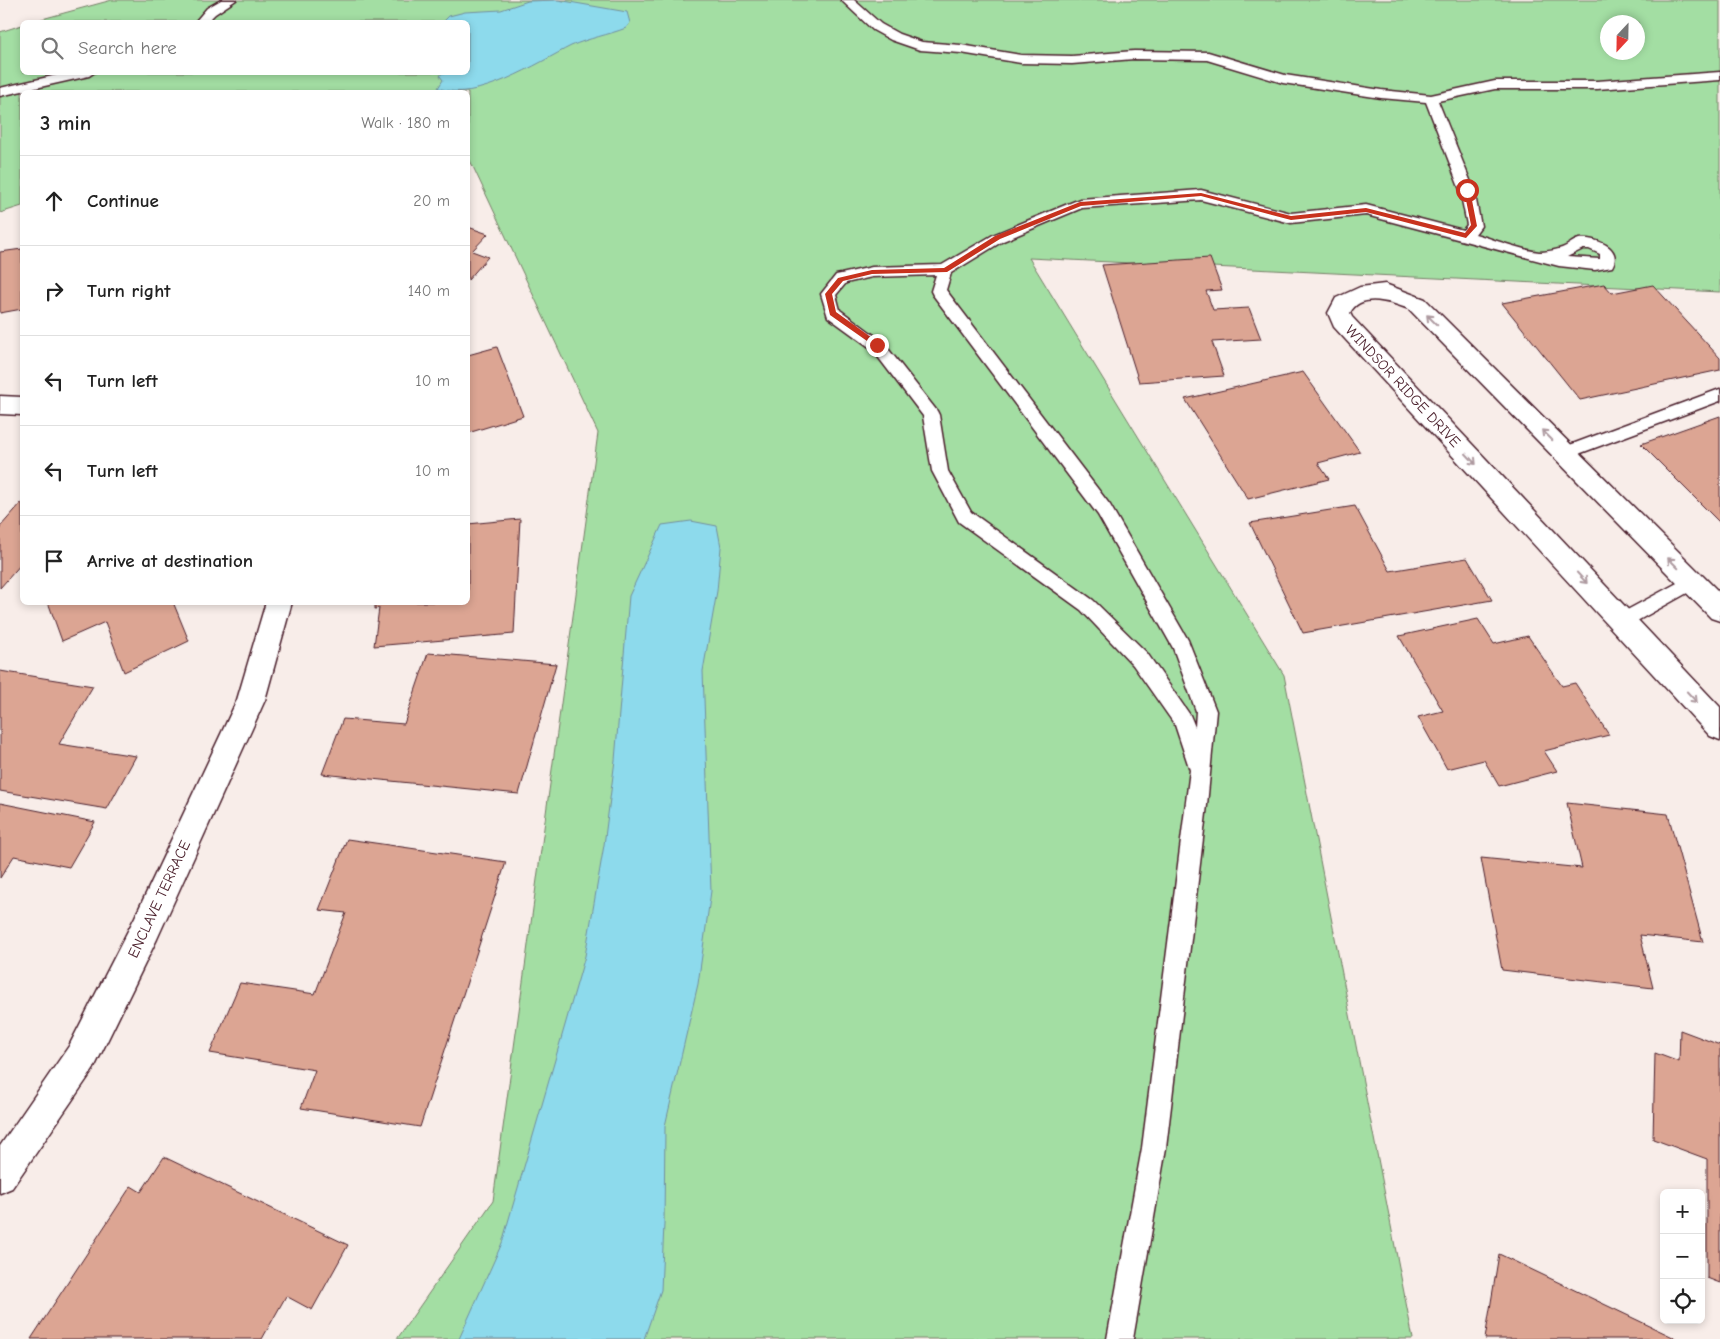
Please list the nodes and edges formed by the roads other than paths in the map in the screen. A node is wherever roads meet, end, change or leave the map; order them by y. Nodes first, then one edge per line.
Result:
1 (230, 0) edge
2 (847, 0) edge
3 (203, 20) edge
4 (76, 75) edge
5 (1720, 76) edge
6 (0, 92) edge
7 (1430, 99) junction
8 (1466, 236) junction
9 (1544, 256) dead end
10 (945, 270) junction
11 (1720, 395) edge
12 (1564, 453) junction
13 (1692, 582) junction
14 (278, 605) edge
15 (1720, 610) edge
16 (1622, 621) junction
17 (1720, 727) edge
18 (1200, 772) junction
19 (0, 1176) edge
20 (1120, 1339) edge

1 - 3 lane
2 - 7 lane
4 - 6 lane
5 - 7 lane
7 - 8 lane
8 - 9 lane
8 - 10 lane
10 - 18 lane
10 - 18 lane
11 - 12 lane
13 -> 12 street, WINDSOR RIDGE DRIVE
12 -> 16 street, WINDSOR RIDGE DRIVE
13 - 15 street, WINDSOR RIDGE DRIVE
13 - 16 lane
14 - 19 street, ENCLAVE TERRACE
16 -> 17 street, WINDSOR RIDGE DRIVE
18 - 20 lane

